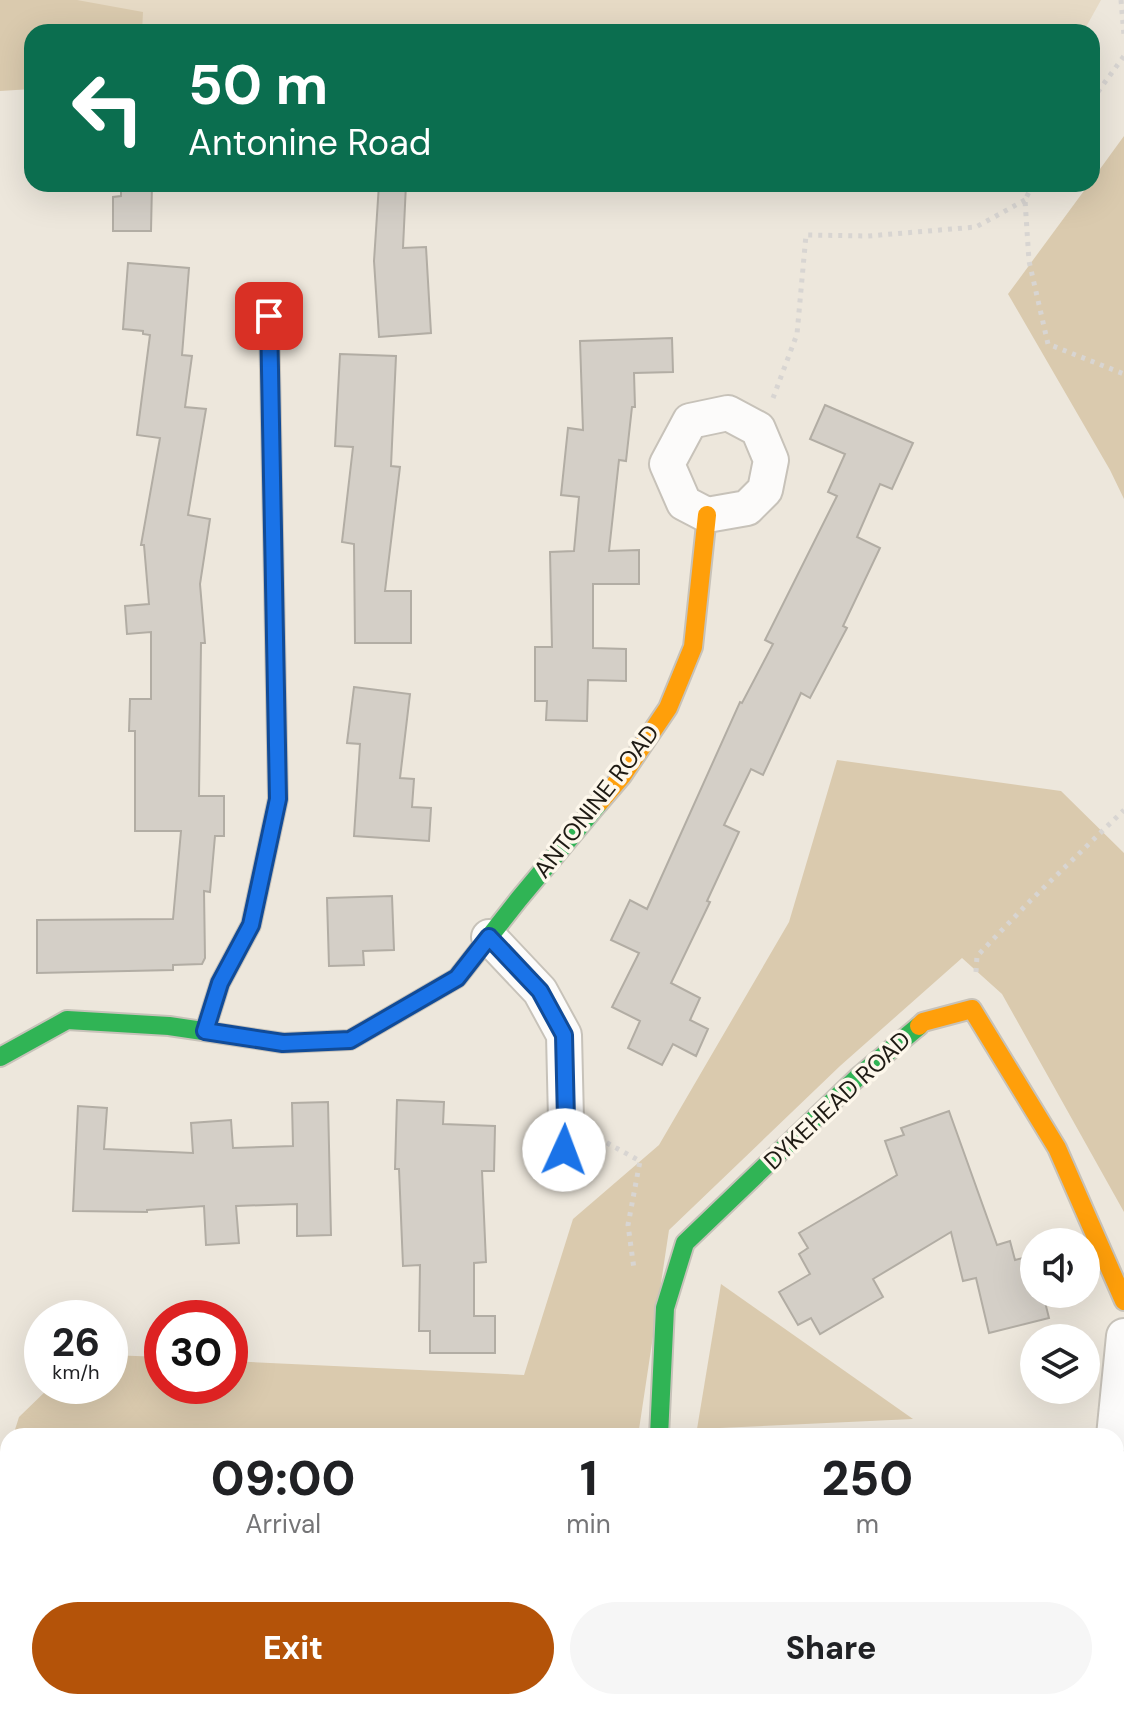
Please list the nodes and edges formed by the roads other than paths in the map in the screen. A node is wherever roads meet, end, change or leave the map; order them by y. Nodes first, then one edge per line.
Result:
1 (269, 316) dead end
2 (707, 515) junction
3 (489, 937) junction
4 (205, 1031) junction
5 (0, 1057) edge
6 (565, 1135) road end
7 (1124, 1301) edge
8 (1124, 1336) edge
9 (659, 1428) edge
10 (1115, 1428) edge

1 - 4 street
2 - 2 street
2 - 3 street, ANTONINE ROAD
3 - 4 street, ANTONINE ROAD
3 - 6 street
4 - 5 street, ANTONINE ROAD
7 - 9 street, DYKEHEAD ROAD
8 - 10 street

